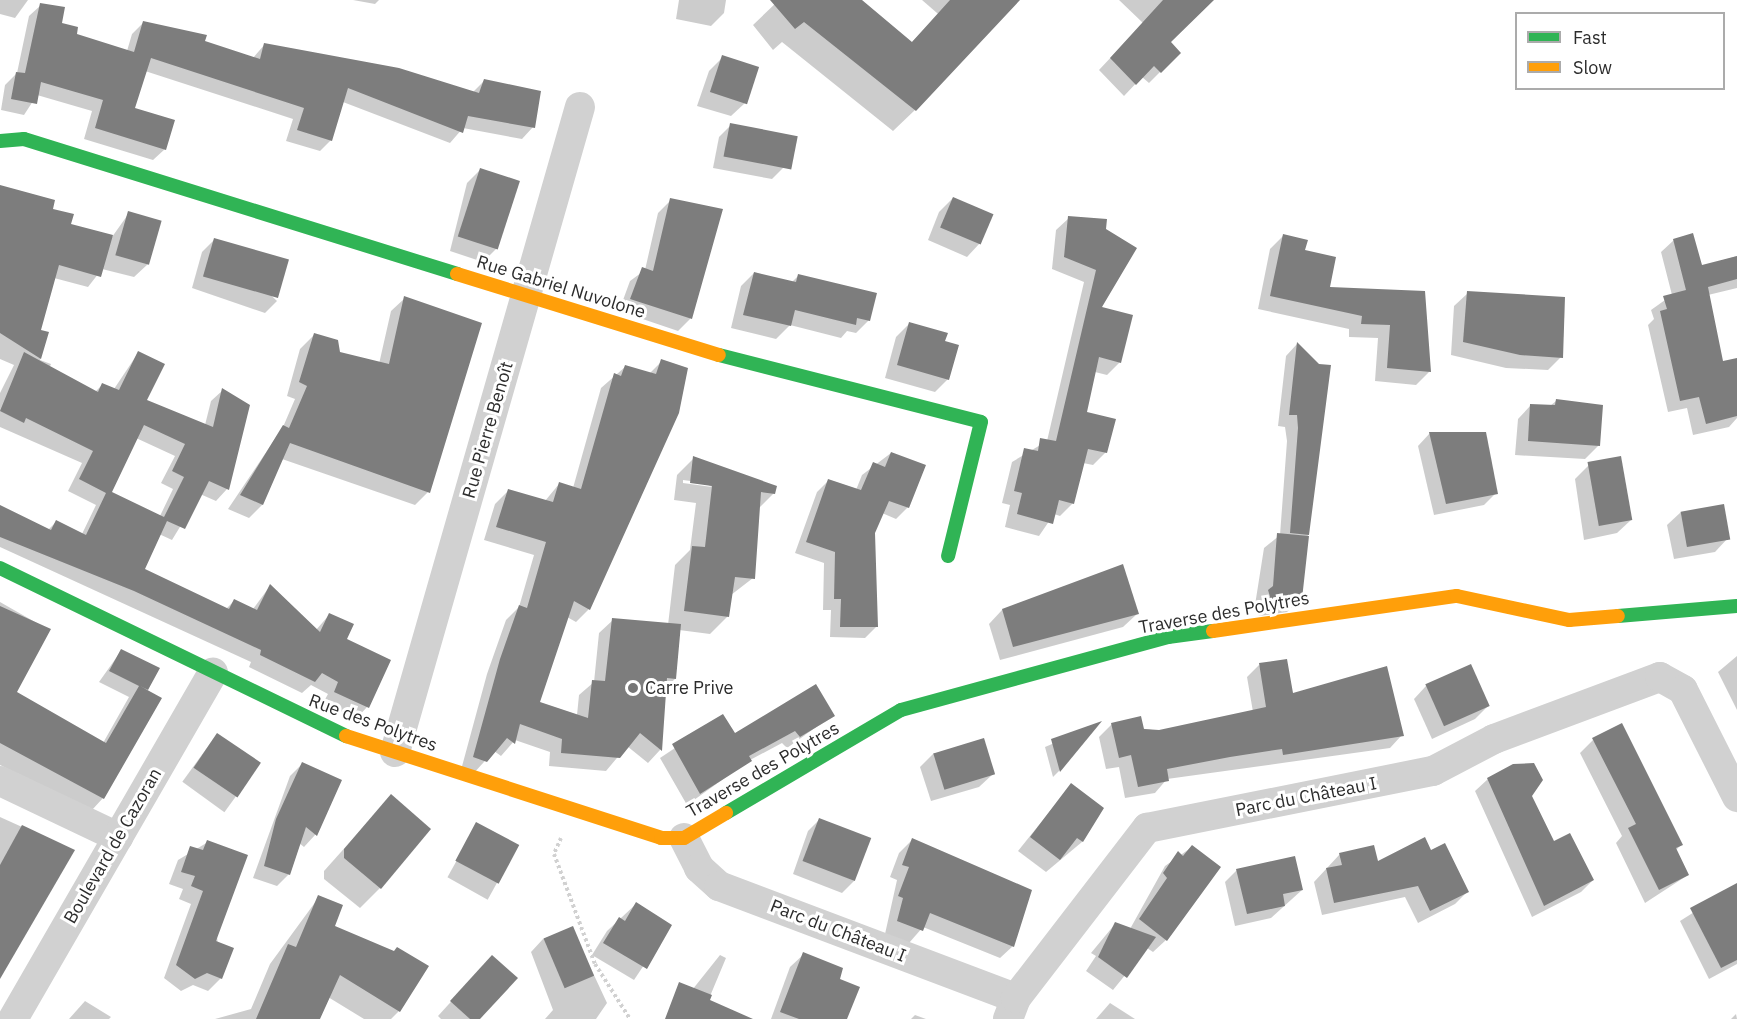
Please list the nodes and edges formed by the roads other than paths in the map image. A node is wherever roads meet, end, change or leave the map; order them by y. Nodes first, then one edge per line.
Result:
1 (580, 107) dead end
2 (0, 141) edge
3 (527, 295) junction
4 (948, 556) dead end
5 (0, 568) edge
6 (1737, 606) edge
7 (213, 673) junction
8 (395, 752) junction
9 (0, 781) edge
10 (1737, 797) edge
11 (118, 837) junction
12 (684, 837) junction
13 (1012, 1008) edge
14 (14, 1019) edge

1 - 3 street, Rue Pierre Benoît
2 - 3 street, Rue Gabriel Nuvolone
3 - 4 street, Rue Gabriel Nuvolone
3 - 8 street, Rue Pierre Benoît
5 - 7 street, Rue des Polytres
6 - 12 street, Traverse des Polytres
7 - 8 street, Rue des Polytres
7 - 11 street, Boulevard de Cazoran
8 - 12 street, Rue des Polytres
9 - 11 street
10 - 13 street, Parc du Château I
11 - 14 street, Boulevard de Cazoran
12 - 13 street, Parc du Château I

